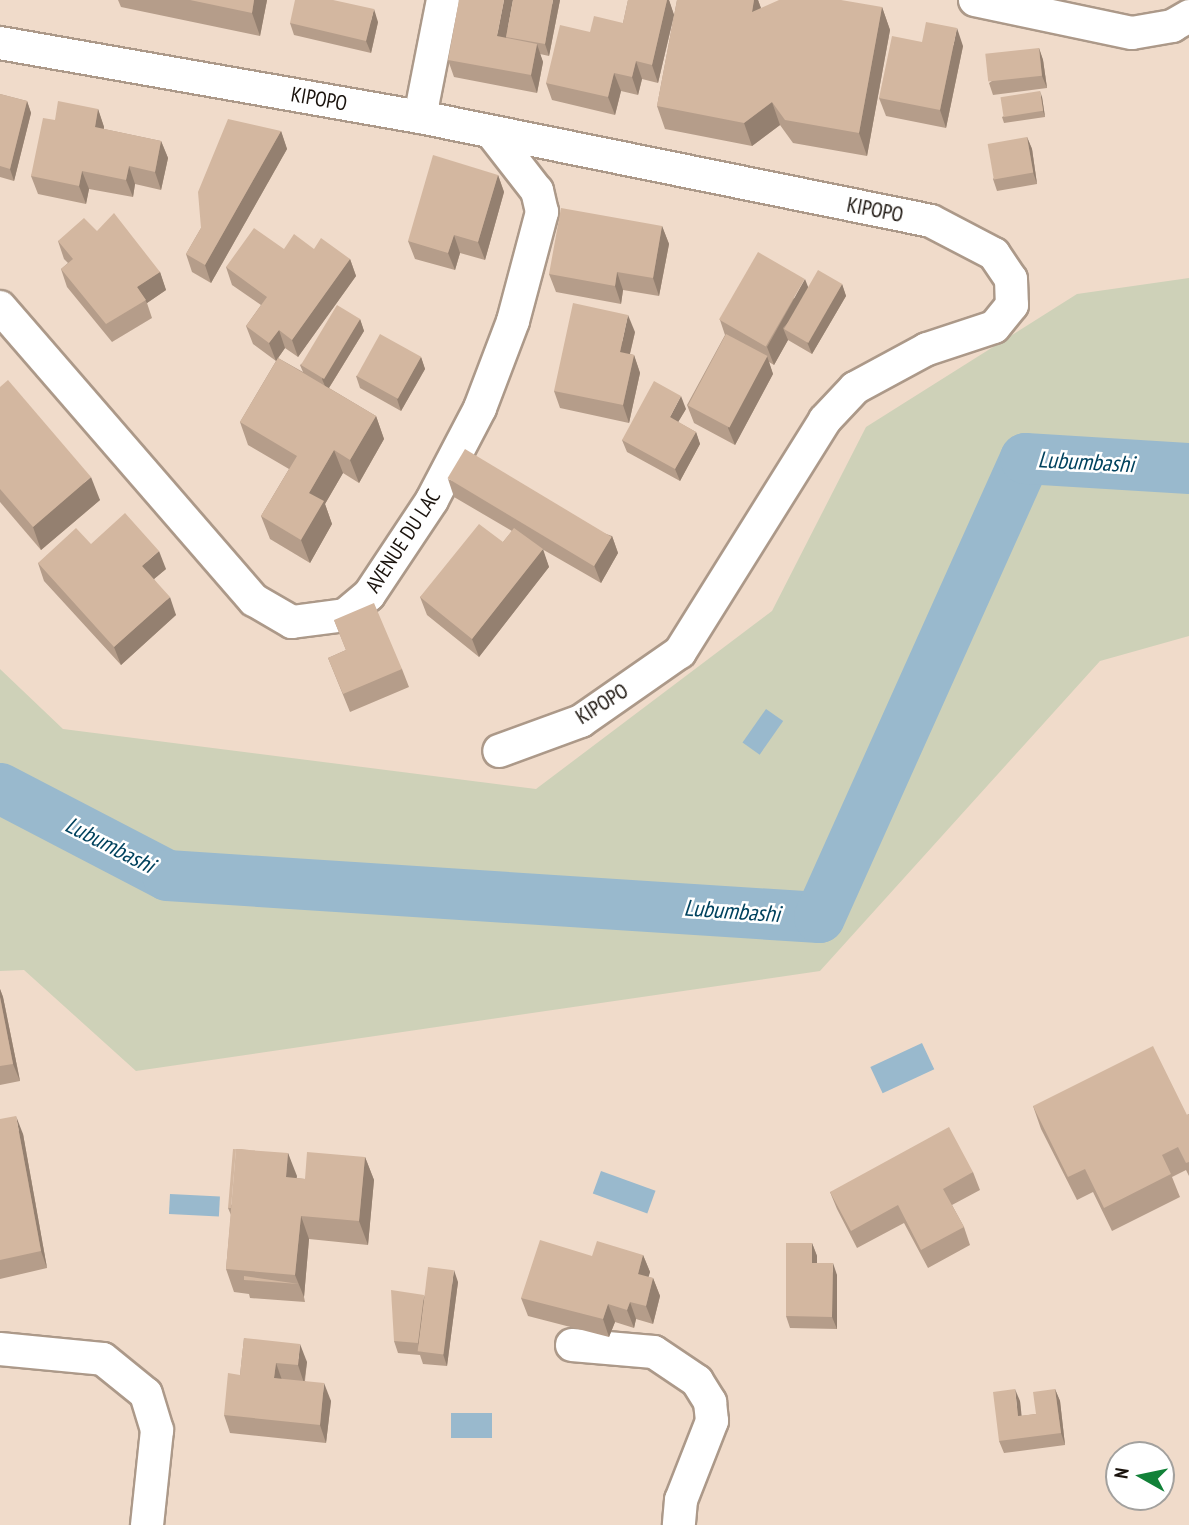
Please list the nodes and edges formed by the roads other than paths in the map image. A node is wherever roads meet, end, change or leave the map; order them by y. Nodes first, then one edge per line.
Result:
1 (443, 0) edge
2 (975, 0) edge
3 (1181, 21) edge
4 (0, 43) edge
5 (420, 117) junction
6 (492, 133) junction
7 (0, 307) edge
8 (499, 751) dead end
9 (572, 1345) dead end
10 (0, 1349) edge
11 (147, 1525) edge
12 (679, 1525) edge

1 - 5 street
2 - 3 street
4 - 5 street, KIPOPO
5 - 6 street, KIPOPO
6 - 7 street, AVENUE DU LAC
6 - 8 street, KIPOPO
9 - 12 street
10 - 11 street

